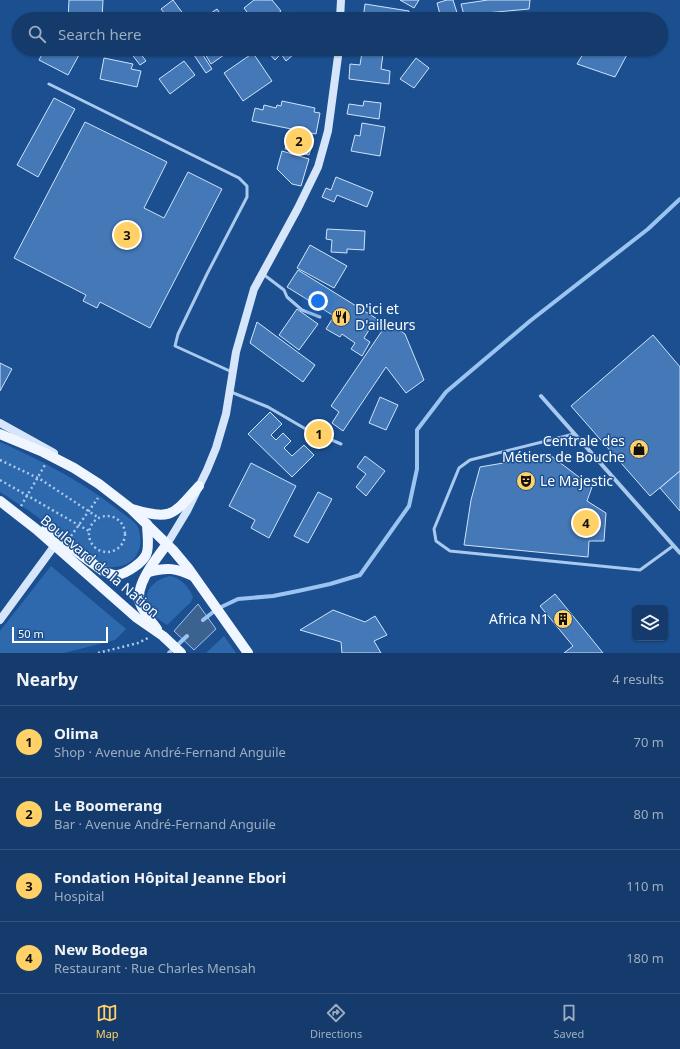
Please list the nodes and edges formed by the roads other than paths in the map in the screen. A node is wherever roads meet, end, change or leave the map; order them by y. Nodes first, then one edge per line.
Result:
1 (341, 0) edge
2 (340, 12) edge
3 (338, 56) edge
4 (49, 84) dead end
5 (261, 274) junction
6 (320, 317) dead end
7 (232, 372) junction
8 (229, 391) junction
9 (541, 396) dead end
10 (0, 423) edge
11 (0, 434) edge
12 (574, 434) junction
13 (341, 444) dead end
14 (74, 468) junction
15 (199, 486) junction
16 (0, 501) edge
17 (130, 508) junction
18 (147, 524) junction
19 (167, 544) junction
20 (55, 545) junction
21 (673, 546) junction
22 (680, 553) edge
23 (149, 572) junction
24 (195, 577) junction
25 (0, 620) edge
26 (165, 637) junction
27 (181, 653) edge
28 (248, 653) edge

1 - 2 main road
3 - 5 main road
4 - 7 lane
5 - 6 lane
5 - 7 main road
7 - 8 main road
8 - 13 lane
8 - 15 main road
9 - 12 street
10 - 14 main road
11 - 14 main road
12 - 21 street
12 - 21 lane
14 - 17 main road
15 - 17 main road
15 - 19 main road
16 - 18 main road
16 - 20 main road, Boulevard de la Nation
17 - 18 main road
18 - 19 main road
19 - 23 main road
19 - 24 main road
20 - 25 main road
20 - 26 main road, Boulevard de la Nation
21 - 22 street
23 - 24 main road
23 - 26 main road
24 - 28 main road
26 - 27 main road, Boulevard de la Nation

